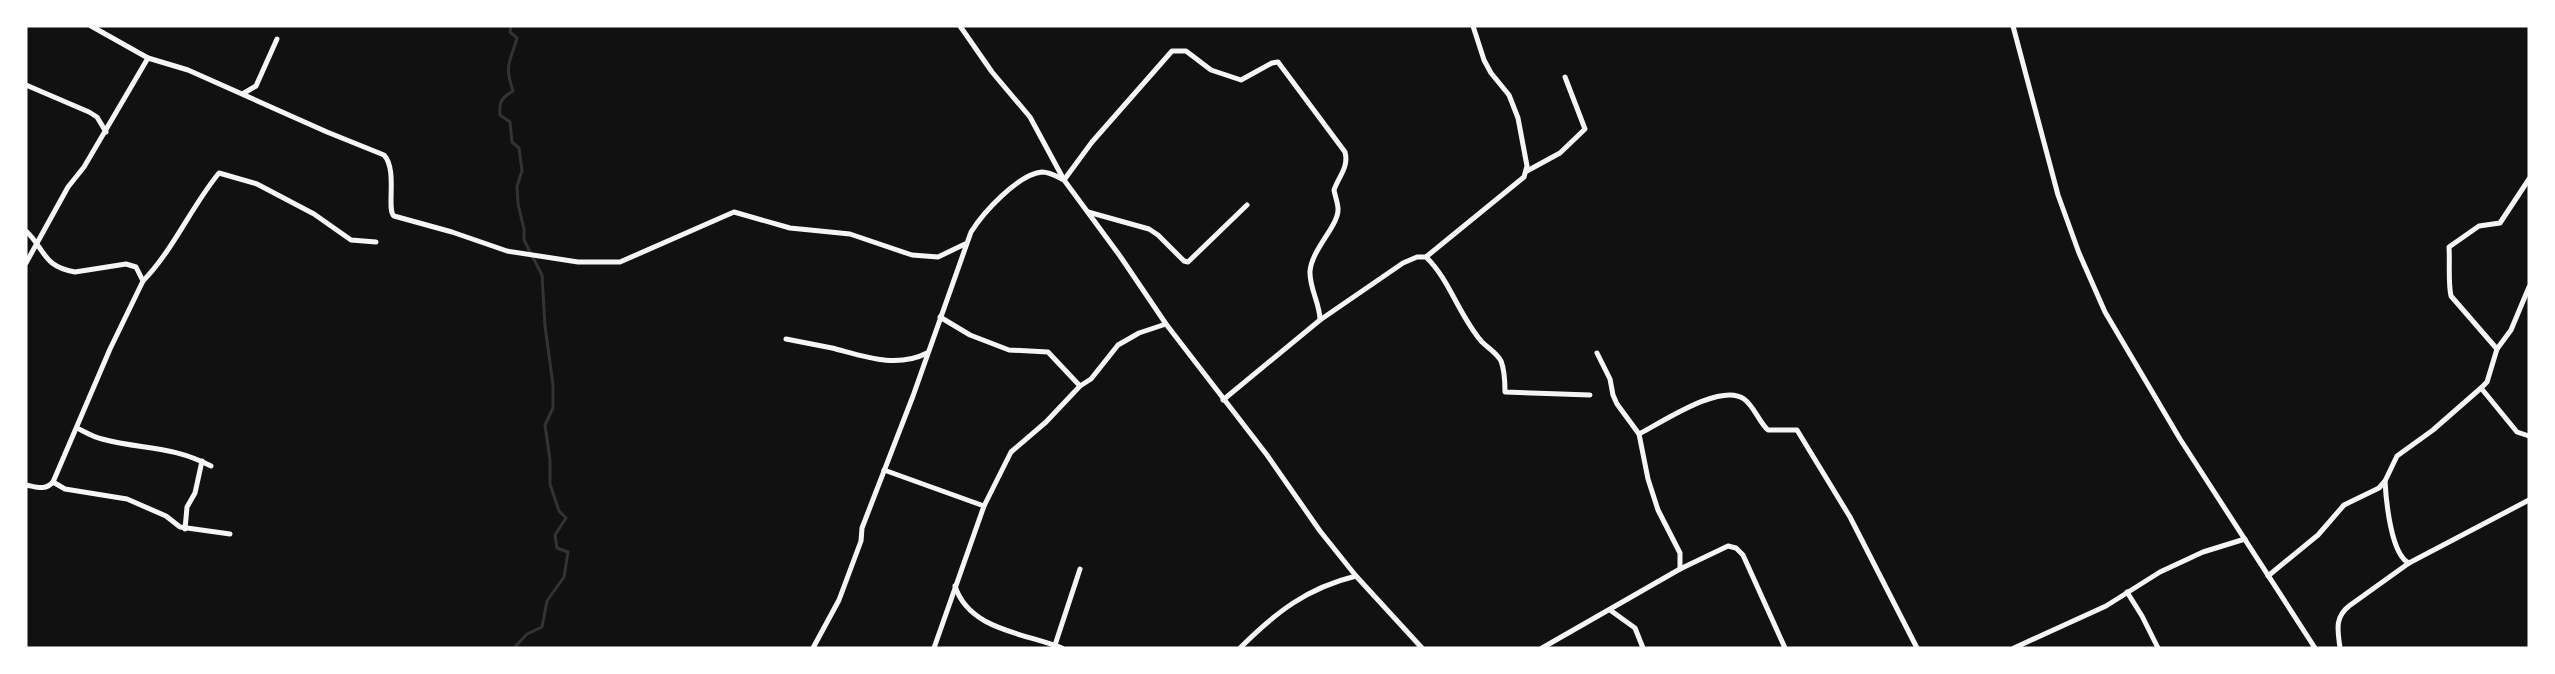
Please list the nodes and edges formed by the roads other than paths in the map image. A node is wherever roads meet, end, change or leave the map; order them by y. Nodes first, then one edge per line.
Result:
1 (91, 26) edge
2 (960, 26) edge
3 (1472, 26) edge
4 (2013, 26) edge
5 (277, 39) dead end
6 (148, 58) junction
7 (1565, 77) dead end
8 (26, 85) edge
9 (244, 93) junction
10 (106, 132) junction
11 (1527, 171) junction
12 (2529, 179) edge
13 (1064, 180) junction
14 (1247, 205) dead end
15 (1087, 212) junction
16 (26, 231) edge
17 (376, 242) dead end
18 (39, 243) junction
19 (966, 244) junction
20 (1426, 257) junction
21 (26, 264) edge
22 (143, 281) junction
23 (2529, 287) edge
24 (940, 317) junction
25 (1320, 320) junction
26 (1166, 324) junction
27 (786, 339) dead end
28 (2497, 349) junction
29 (927, 353) junction
30 (1598, 353) dead end
31 (1080, 386) junction
32 (2481, 388) junction
33 (1590, 395) dead end
34 (1223, 400) junction
35 (77, 428) junction
36 (1639, 434) junction
37 (2529, 436) edge
38 (202, 461) junction
39 (211, 466) dead end
40 (884, 470) junction
41 (2385, 481) junction
42 (53, 482) junction
43 (26, 485) edge
44 (2529, 500) edge
45 (984, 506) junction
46 (185, 528) junction
47 (230, 534) dead end
48 (2244, 539) junction
49 (2409, 564) junction
50 (1080, 568) dead end
51 (1680, 569) junction
52 (1356, 576) junction
53 (2268, 576) junction
54 (955, 586) junction
55 (2126, 592) junction
56 (1610, 610) junction
57 (1055, 645) junction
58 (2022, 646) edge
59 (813, 648) edge
60 (934, 648) edge
61 (1062, 648) edge
62 (1240, 648) edge
63 (1422, 648) edge
64 (1542, 648) edge
65 (1643, 648) edge
66 (1785, 648) edge
67 (1918, 648) edge
68 (2014, 648) edge
69 (2158, 648) edge
70 (2315, 648) edge
71 (2340, 648) edge

1 - 6 street
2 - 13 street
3 - 11 street
4 - 48 street
5 - 9 street
6 - 9 street
6 - 10 street
7 - 11 street
8 - 10 street
9 - 19 street
10 - 18 street
11 - 20 street
12 - 28 street
13 - 15 street
13 - 19 street
13 - 25 street
14 - 15 street
15 - 26 street
16 - 18 street
17 - 22 street
18 - 21 street
18 - 22 street
19 - 24 street
20 - 25 street
20 - 33 street
22 - 35 street
23 - 28 street
24 - 29 street
24 - 31 street
25 - 34 street
26 - 31 street
26 - 34 street
27 - 29 street
28 - 32 street
29 - 40 street
30 - 36 street
31 - 45 street
32 - 37 street
32 - 41 street
34 - 52 street
35 - 38 street
35 - 42 street
36 - 51 street
36 - 67 street
38 - 39 street
38 - 46 street
40 - 45 street
40 - 59 street
41 - 49 street
41 - 53 street
42 - 43 street
42 - 46 street
44 - 49 street
45 - 54 street
46 - 47 street
48 - 53 street
48 - 55 street
49 - 71 street
50 - 57 street
51 - 56 street
51 - 66 street
52 - 62 street
52 - 63 street
53 - 70 street
54 - 57 street
54 - 60 street
55 - 58 street
55 - 69 street
56 - 64 street
56 - 65 street
57 - 61 street
58 - 68 street

